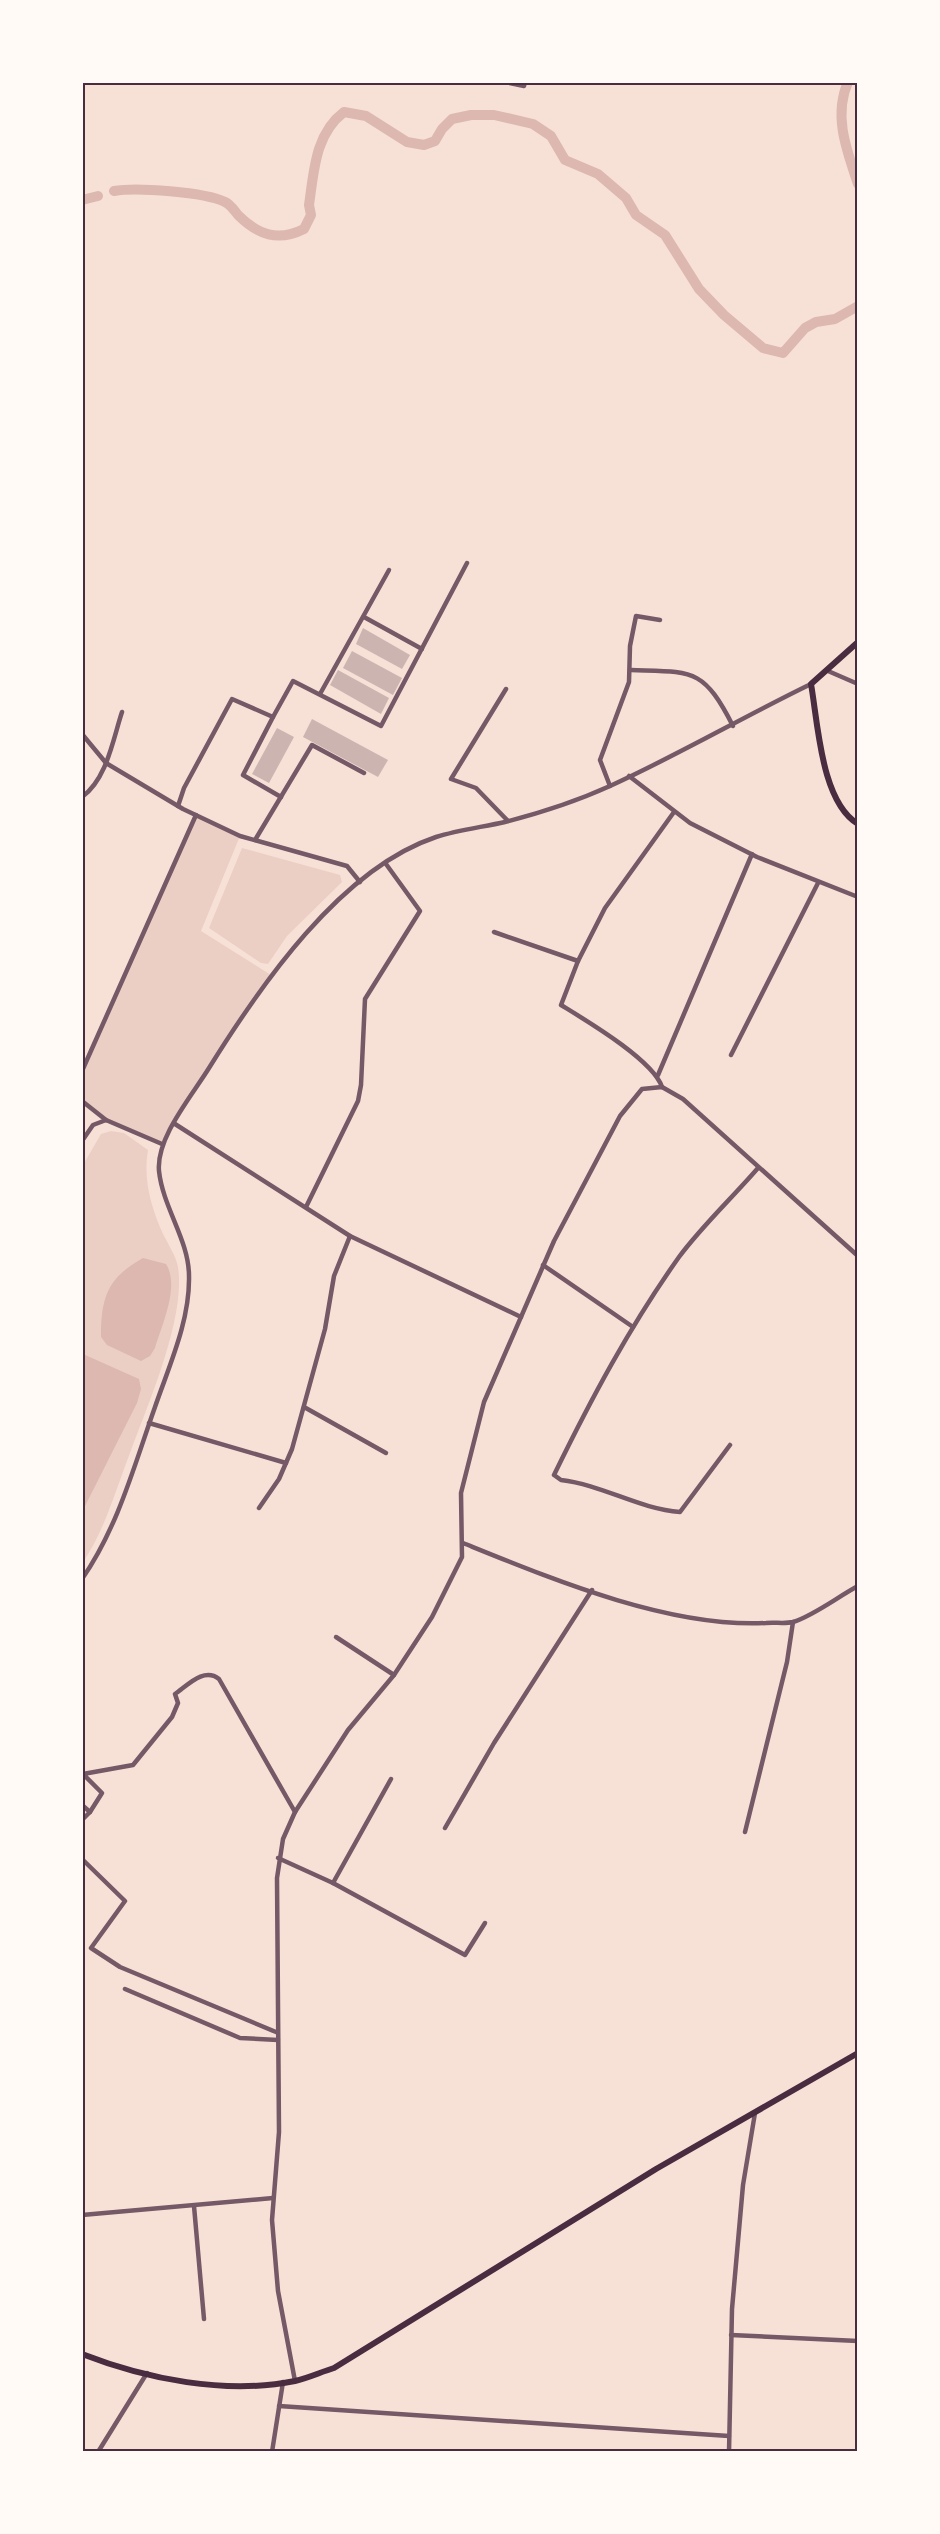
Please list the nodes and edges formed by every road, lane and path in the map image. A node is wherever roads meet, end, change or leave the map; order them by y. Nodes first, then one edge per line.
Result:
1 (505, 82) edge
2 (525, 82) edge
3 (467, 563) dead end
4 (389, 570) dead end
5 (364, 617) junction
6 (660, 620) dead end
7 (858, 642) edge
8 (422, 649) junction
9 (631, 669) junction
10 (828, 671) junction
11 (811, 684) junction
12 (858, 684) edge
13 (506, 689) dead end
14 (320, 694) junction
15 (122, 712) dead end
16 (273, 717) junction
17 (733, 726) junction
18 (82, 734) edge
19 (106, 763) junction
20 (364, 773) dead end
21 (629, 776) junction
22 (610, 786) junction
23 (82, 797) edge
24 (281, 797) junction
25 (178, 806) junction
26 (674, 812) junction
27 (196, 815) junction
28 (508, 821) junction
29 (858, 824) edge
30 (255, 840) junction
31 (752, 854) junction
32 (386, 864) junction
33 (360, 882) junction
34 (818, 883) junction
35 (858, 897) edge
36 (494, 933) dead end
37 (578, 961) junction
38 (731, 1055) dead end
39 (82, 1071) edge
40 (658, 1075) junction
41 (662, 1087) junction
42 (82, 1101) edge
43 (106, 1120) junction
44 (175, 1124) junction
45 (82, 1141) edge
46 (162, 1144) junction
47 (758, 1168) junction
48 (306, 1207) junction
49 (350, 1236) junction
50 (858, 1256) edge
51 (543, 1265) junction
52 (520, 1317) junction
53 (633, 1328) junction
54 (304, 1407) junction
55 (149, 1422) junction
56 (730, 1445) dead end
57 (386, 1453) dead end
58 (286, 1463) junction
59 (259, 1508) dead end
60 (463, 1543) junction
61 (82, 1579) edge
62 (858, 1586) edge
63 (592, 1590) junction
64 (793, 1622) junction
65 (336, 1637) dead end
66 (394, 1675) junction
67 (391, 1779) dead end
68 (82, 1804) edge
69 (90, 1812) junction
70 (295, 1812) junction
71 (82, 1820) edge
72 (445, 1828) dead end
73 (745, 1832) dead end
74 (82, 1858) edge
75 (278, 1858) junction
76 (333, 1883) junction
77 (484, 1923) dead end
78 (124, 1989) dead end
79 (276, 2032) junction
80 (278, 2040) junction
81 (858, 2053) edge
82 (755, 2113) junction
83 (273, 2198) junction
84 (194, 2206) junction
85 (82, 2215) edge
86 (204, 2319) dead end
87 (731, 2335) junction
88 (858, 2341) edge
89 (82, 2354) edge
90 (147, 2373) junction
91 (295, 2381) junction
92 (283, 2382) junction
93 (279, 2406) junction
94 (729, 2436) junction
95 (98, 2451) edge
96 (272, 2451) edge
97 (729, 2451) edge

1 - 2 street
3 - 8 street
4 - 5 street
5 - 8 street
5 - 14 street
6 - 9 street
7 - 10 main road
8 - 14 street
9 - 17 street
9 - 22 street
10 - 11 main road
10 - 12 street
11 - 17 street
11 - 29 main road
13 - 28 street
14 - 16 street
15 - 19 street
16 - 24 street
16 - 25 street
17 - 21 street
18 - 19 street
19 - 23 street
19 - 25 street
20 - 24 street
21 - 22 street
21 - 26 street
22 - 28 street
24 - 30 street
25 - 27 street
26 - 31 street
26 - 37 street
27 - 30 street
27 - 39 street
28 - 32 street
30 - 33 street
31 - 34 street
31 - 40 street
32 - 33 street
32 - 48 street
33 - 44 street
34 - 35 street
34 - 38 street
36 - 37 street
37 - 40 street
40 - 41 street
41 - 47 street
41 - 51 street
42 - 43 street
43 - 45 street
43 - 46 street
44 - 46 street
44 - 48 street
46 - 55 street
47 - 50 street
47 - 53 street
48 - 49 street
49 - 52 street
49 - 54 street
51 - 52 street
51 - 53 street
52 - 60 street
53 - 56 street
54 - 57 street
54 - 58 street
55 - 58 street
55 - 61 street
58 - 59 street
60 - 63 street
60 - 66 street
62 - 64 street
63 - 64 street
63 - 72 street
64 - 73 street
65 - 66 street
66 - 70 street
67 - 76 street
68 - 69 street
69 - 70 street
69 - 71 street
70 - 75 street
74 - 79 street
75 - 76 street
75 - 79 street
76 - 77 street
78 - 80 street
79 - 80 street
80 - 83 street
81 - 82 main road
82 - 87 street
82 - 91 main road
83 - 84 street
83 - 91 street
84 - 85 street
84 - 86 street
87 - 88 street
87 - 94 street
89 - 90 main road
90 - 92 main road
90 - 95 street
91 - 92 main road
92 - 93 street
93 - 94 street
93 - 96 street
94 - 97 street

